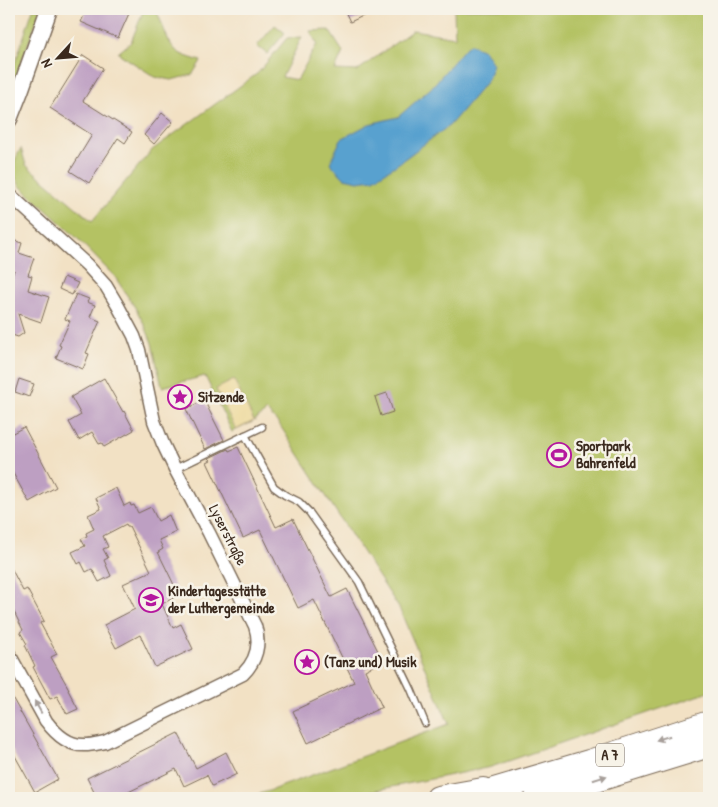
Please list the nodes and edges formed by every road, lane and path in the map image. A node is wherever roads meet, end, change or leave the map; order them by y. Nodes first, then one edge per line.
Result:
1 (49, 9) edge
2 (9, 119) edge
3 (9, 194) edge
4 (262, 427) dead end
5 (245, 435) junction
6 (175, 469) junction
7 (9, 654) edge
8 (709, 723) edge
9 (425, 724) dead end
10 (709, 745) edge
11 (510, 786) junction
12 (438, 798) edge
13 (467, 798) edge
14 (537, 798) edge

1 - 2 street
3 - 6 street, Lyserstraße
4 - 5 lane
5 - 6 lane
5 - 9 lane
6 -> 7 street, Lyserstraße
8 -> 11 highway, A 7
14 -> 10 highway, A 7
11 - 12 highway
11 - 13 highway, A 7

